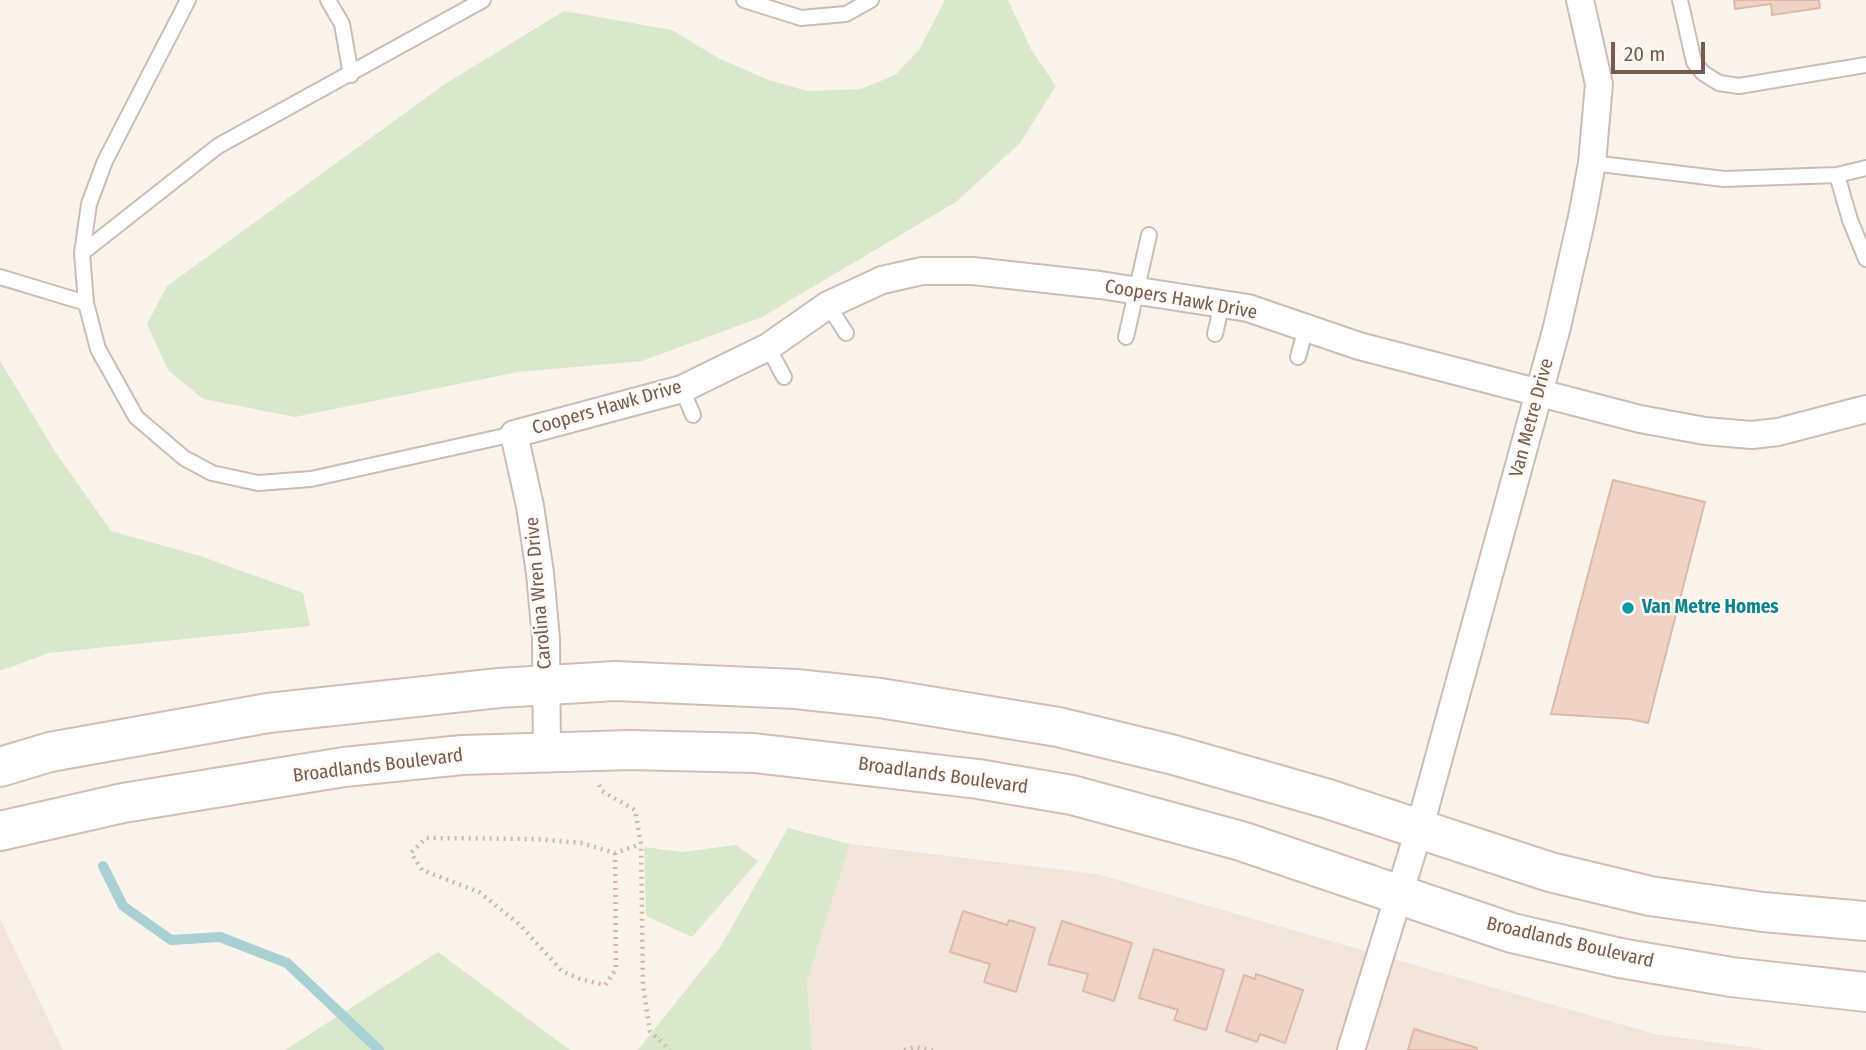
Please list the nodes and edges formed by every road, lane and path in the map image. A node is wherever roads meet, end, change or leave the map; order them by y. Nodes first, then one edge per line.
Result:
1 (188, 0) edge
2 (328, 0) edge
3 (483, 0) edge
4 (744, 0) edge
5 (870, 0) edge
6 (1580, 0) edge
7 (1680, 0) edge
8 (1866, 65) edge
9 (351, 75) junction
10 (1592, 163) junction
11 (1866, 169) edge
12 (1837, 175) junction
13 (1149, 235) dead end
14 (82, 253) junction
15 (1866, 258) edge
16 (0, 277) edge
17 (1137, 290) junction
18 (86, 303) junction
19 (1222, 303) junction
20 (828, 305) junction
21 (1306, 328) junction
22 (846, 333) dead end
23 (1214, 334) dead end
24 (1126, 337) dead end
25 (768, 347) junction
26 (1298, 357) dead end
27 (784, 377) dead end
28 (682, 389) junction
29 (1539, 392) junction
30 (1866, 410) edge
31 (693, 415) dead end
32 (514, 434) junction
33 (547, 685) junction
34 (547, 753) junction
35 (0, 767) edge
36 (597, 781) dead end
37 (1419, 830) junction
38 (0, 831) edge
39 (641, 844) junction
40 (615, 853) junction
41 (1399, 895) junction
42 (1866, 921) edge
43 (1866, 992) edge
44 (670, 1050) edge
45 (904, 1050) edge
46 (933, 1050) edge
47 (1351, 1050) edge

1 - 14 lane
2 - 9 lane
3 - 9 lane
4 - 5 lane
6 - 10 street, Van Metre Drive
7 - 8 lane
9 - 14 lane
10 - 12 lane
10 - 29 street, Van Metre Drive
11 - 12 lane
12 - 15 lane
13 - 17 lane
14 - 18 lane
16 - 18 lane
17 - 19 street, Coopers Hawk Drive
17 - 20 street, Coopers Hawk Drive
17 - 24 lane
18 - 32 lane
19 - 21 street, Coopers Hawk Drive
19 - 23 lane
20 - 22 lane
20 - 25 street, Coopers Hawk Drive
21 - 26 lane
21 - 29 street, Coopers Hawk Drive
25 - 27 lane
25 - 28 street, Coopers Hawk Drive
28 - 31 lane
28 - 32 street, Coopers Hawk Drive
29 - 30 street, Coopers Hawk Drive
29 - 37 street, Van Metre Drive
32 - 33 street, Carolina Wren Drive
33 - 34 street, Carolina Wren Drive
33 - 35 main road
33 - 37 main road
34 - 38 main road, Broadlands Boulevard
34 - 41 main road, Broadlands Boulevard
36 - 39 path
37 - 41 street, Van Metre Drive
37 - 42 main road
39 - 40 path
39 - 44 path
40 - 40 path
41 - 43 main road, Broadlands Boulevard
41 - 47 street, Van Metre Drive
45 - 46 path

